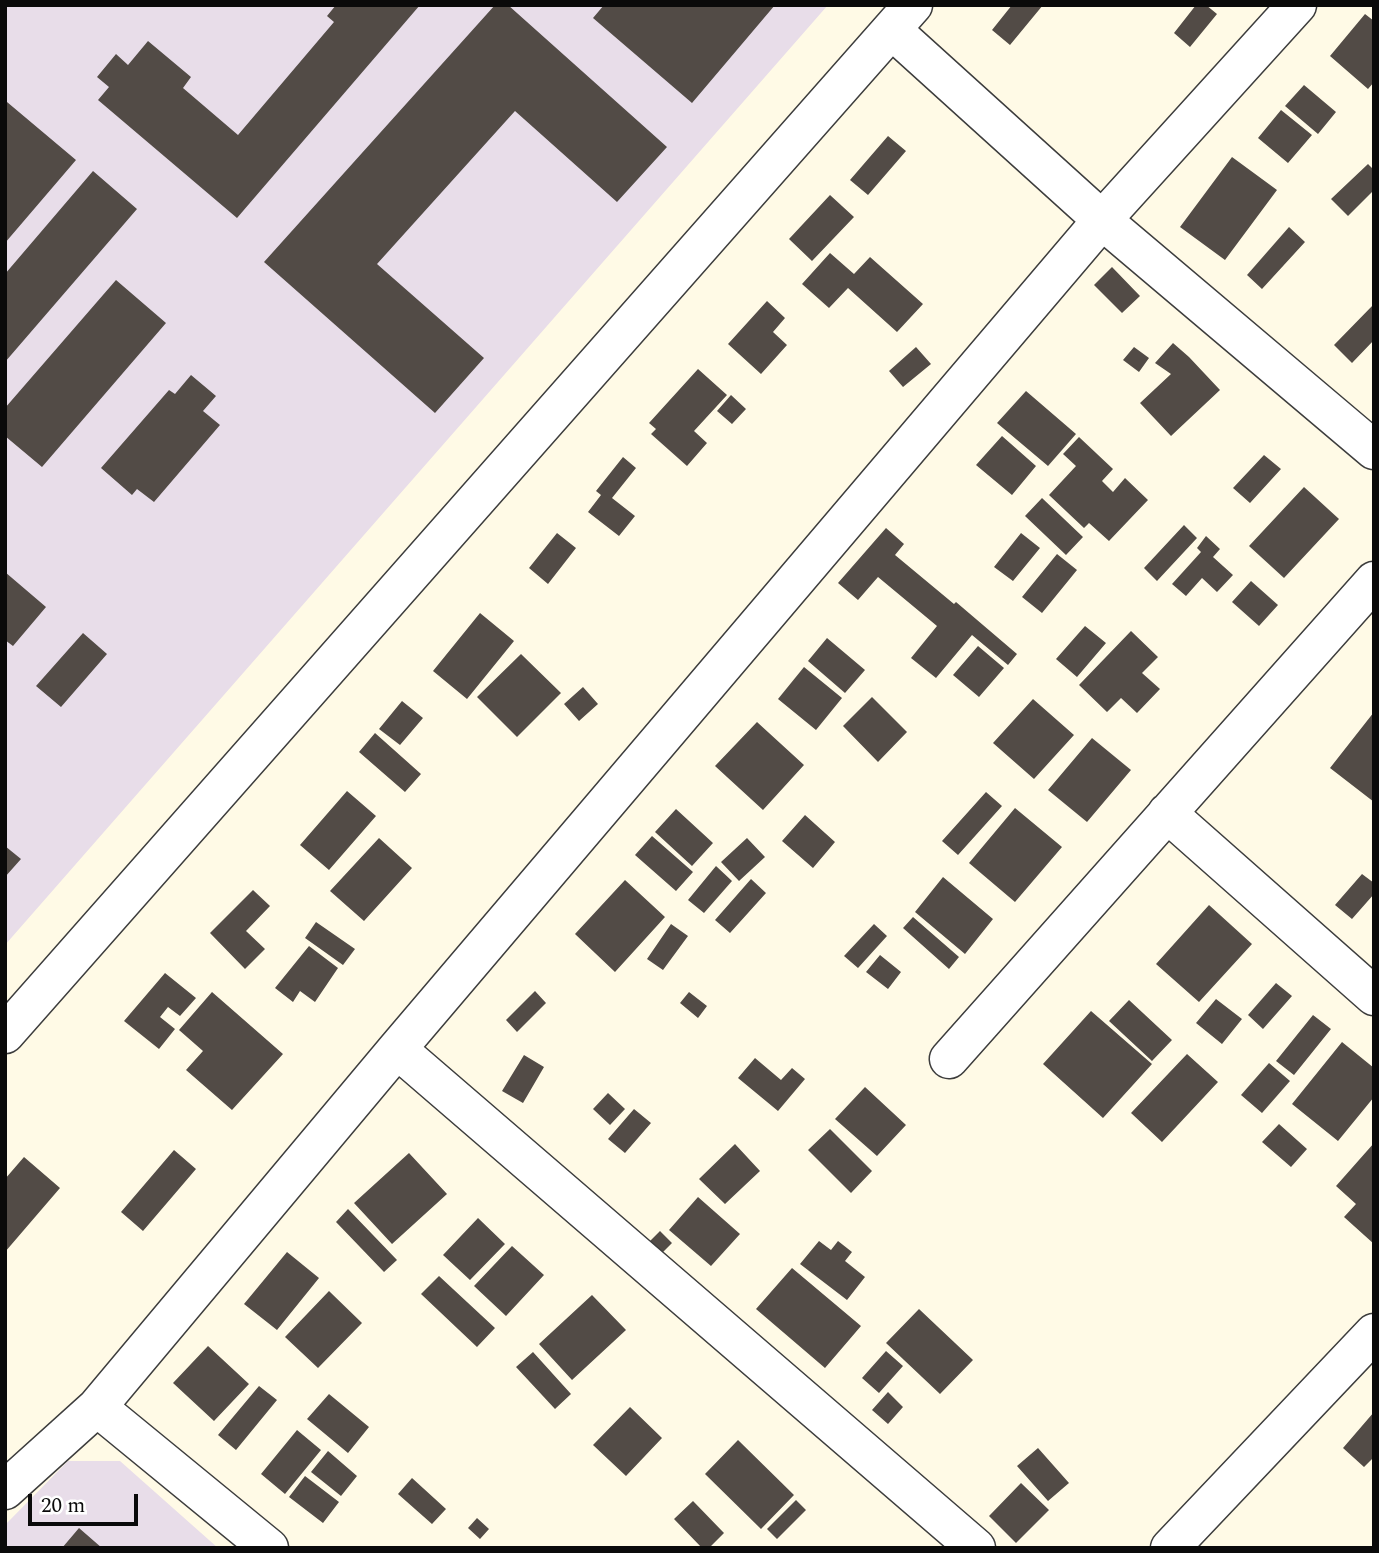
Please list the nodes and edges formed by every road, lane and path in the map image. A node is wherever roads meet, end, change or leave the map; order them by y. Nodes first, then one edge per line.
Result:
1 (1297, 5) edge
2 (902, 17) edge
3 (1102, 220) junction
4 (1374, 450) edge
5 (1374, 581) edge
6 (1167, 813) junction
7 (1374, 996) edge
8 (5, 1034) edge
9 (397, 1049) junction
10 (949, 1059) dead end
11 (1374, 1333) edge
12 (97, 1407) junction
13 (5, 1490) edge
14 (268, 1548) edge
15 (976, 1548) edge
16 (1170, 1548) edge

1 - 3 street
2 - 3 street
2 - 8 street
3 - 4 street
3 - 9 street
5 - 6 street
6 - 7 street
6 - 10 street
9 - 12 street
9 - 15 street
11 - 16 street
12 - 13 street
12 - 14 street

